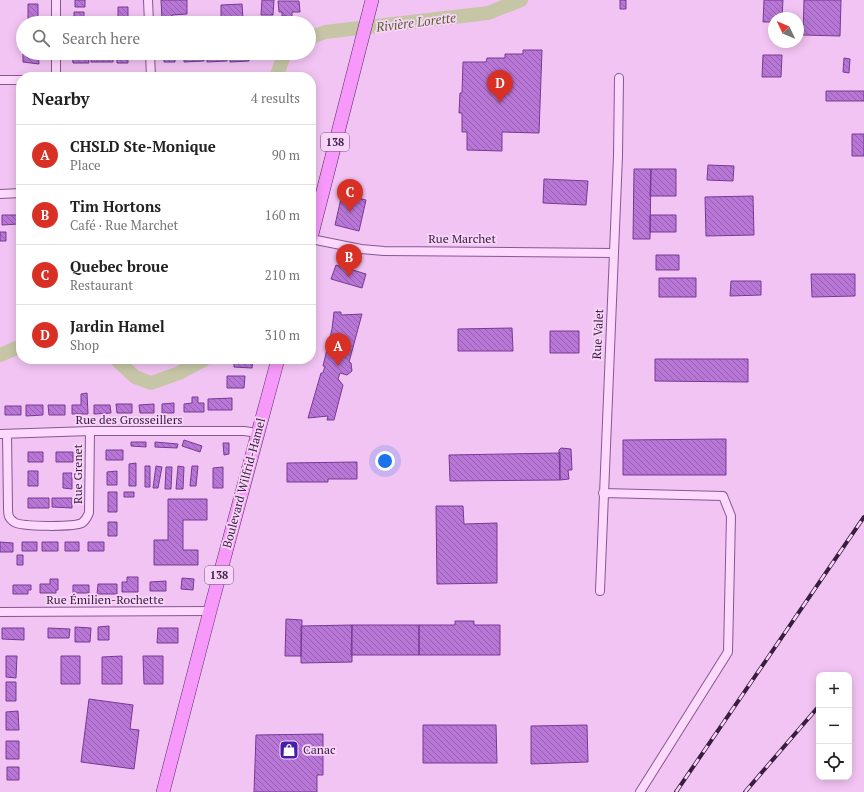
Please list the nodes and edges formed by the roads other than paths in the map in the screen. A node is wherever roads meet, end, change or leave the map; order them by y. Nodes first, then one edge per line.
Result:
1 (56, 0) edge
2 (148, 0) edge
3 (371, 4) edge
4 (56, 16) edge
5 (149, 16) edge
6 (56, 60) edge
7 (150, 60) edge
8 (56, 72) edge
9 (150, 72) edge
10 (619, 78) dead end
11 (0, 80) edge
12 (16, 80) edge
13 (16, 193) edge
14 (0, 194) edge
15 (316, 219) edge
16 (316, 239) edge
17 (614, 253) junction
18 (277, 364) edge
19 (90, 431) junction
20 (4, 434) edge
21 (258, 434) junction
22 (603, 492) junction
23 (600, 591) dead end
24 (210, 611) junction
25 (0, 612) edge
26 (163, 792) edge
27 (640, 792) edge

1 - 4 street
2 - 5 street
3 - 15 main road, 138
6 - 8 street
7 - 9 street
10 - 17 street, Rue Valet
11 - 12 street
13 - 14 street
16 - 17 street, Rue Marchet
17 - 22 street, Rue Valet
18 - 21 main road, Boulevard Wilfrid-Hamel / 138
19 - 20 street, Rue des Grosseillers
19 - 20 street, Rue Grenet
19 - 21 street, Rue des Grosseillers
21 - 24 main road, Boulevard Wilfrid-Hamel / 138
22 - 23 street, Rue Valet
22 - 27 street
24 - 25 street, Rue Émilien-Rochette
24 - 26 main road, Boulevard Wilfrid-Hamel / 138

